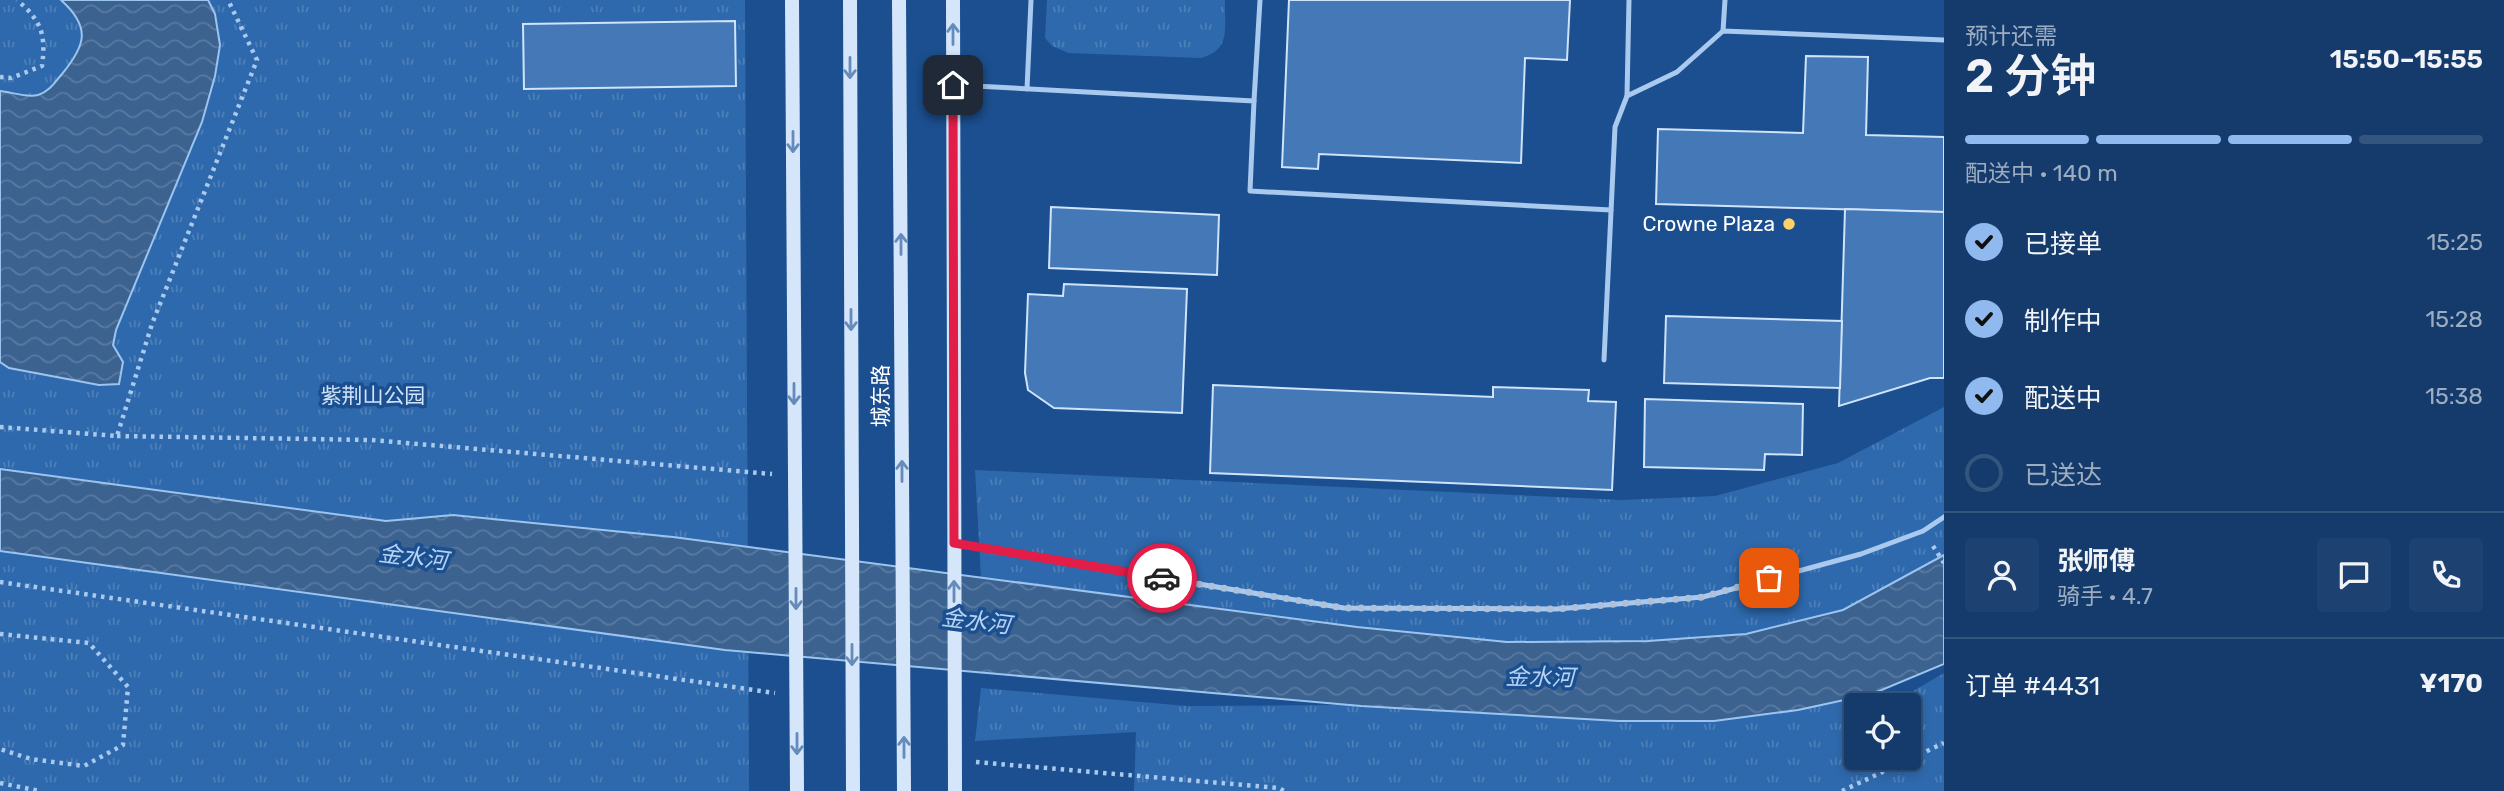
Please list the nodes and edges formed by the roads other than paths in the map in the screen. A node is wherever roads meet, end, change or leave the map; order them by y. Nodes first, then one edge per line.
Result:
1 (792, 0) edge
2 (850, 0) edge
3 (899, 0) edge
4 (953, 0) edge
5 (1031, 0) edge
6 (1260, 0) edge
7 (1629, 0) edge
8 (1725, 0) edge
9 (1724, 31) junction
10 (1944, 40) edge
11 (953, 85) junction
12 (1027, 89) junction
13 (1627, 96) junction
14 (1254, 101) junction
15 (1611, 210) junction
16 (1604, 360) dead end
17 (1944, 517) edge
18 (954, 543) junction
19 (797, 791) edge
20 (853, 791) edge
21 (904, 791) edge
22 (955, 791) edge

1 -> 19 street
2 -> 20 street, 城东路
21 -> 3 street, 城东路
11 -> 4 street
5 - 12 lane
6 - 14 lane
7 - 13 lane
8 - 9 lane
9 - 10 lane
9 - 13 lane
11 - 12 lane
11 - 18 street
12 - 14 lane
13 - 15 lane
14 - 15 lane
15 - 16 lane
17 - 18 lane
22 -> 18 street

